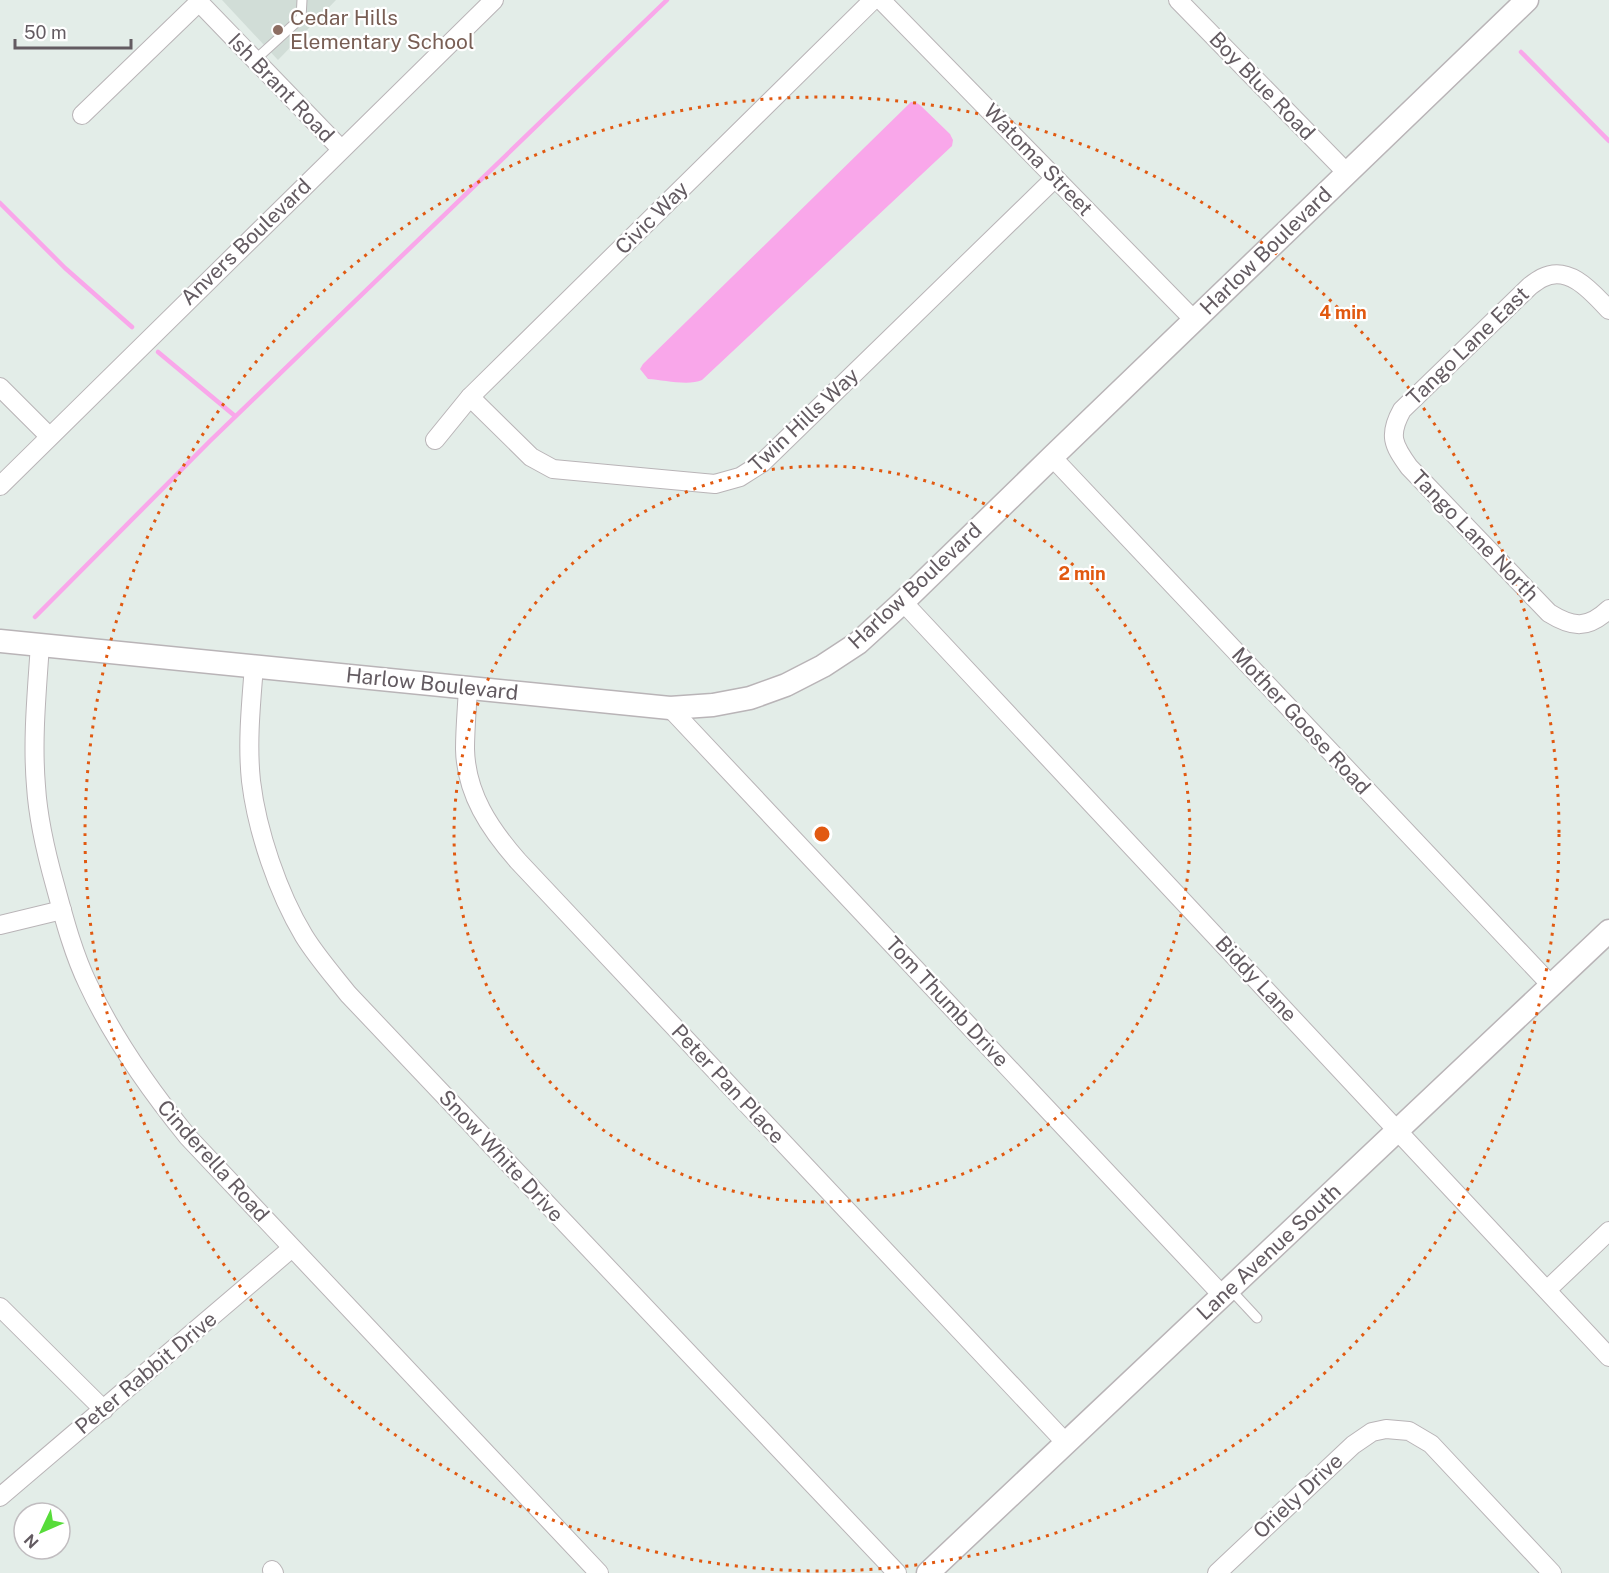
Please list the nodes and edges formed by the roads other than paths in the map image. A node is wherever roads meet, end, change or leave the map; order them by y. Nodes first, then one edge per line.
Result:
1 (302, 0) edge
2 (494, 0) edge
3 (873, 0) edge
4 (881, 0) edge
5 (1178, 0) edge
6 (1527, 0) edge
7 (199, 1) edge
8 (255, 60) junction
9 (82, 115) dead end
10 (341, 149) junction
11 (1347, 173) junction
12 (1055, 178) junction
13 (1609, 310) edge
14 (1194, 320) junction
15 (0, 387) edge
16 (470, 397) junction
17 (1393, 434) joint
18 (49, 436) junction
19 (435, 440) dead end
20 (1052, 457) junction
21 (0, 486) edge
22 (903, 602) junction
23 (1609, 609) edge
24 (0, 641) edge
25 (40, 644) junction
26 (254, 666) junction
27 (468, 688) junction
28 (670, 708) junction
29 (62, 910) junction
30 (0, 925) edge
31 (1609, 931) edge
32 (1551, 985) junction
33 (1397, 1131) junction
34 (1609, 1231) edge
35 (292, 1248) junction
36 (1547, 1290) junction
37 (1226, 1292) junction
38 (0, 1307) edge
39 (1257, 1318) dead end
40 (1609, 1357) edge
41 (104, 1410) junction
42 (1066, 1443) junction
43 (0, 1497) edge
44 (599, 1573) edge
45 (897, 1573) edge
46 (928, 1573) edge
47 (1217, 1573) edge
48 (1552, 1573) edge

1 - 8 lane
2 - 10 street, Anvers Boulevard
3 - 16 street, Civic Way
4 - 12 street, Watoma Street
5 - 11 street, Boy Blue Road
6 - 11 street, Harlow Boulevard
7 - 8 street, Ish Brant Road
7 - 9 street
8 - 10 street, Ish Brant Road
10 - 18 street, Anvers Boulevard
11 - 14 street, Harlow Boulevard
12 - 14 street, Watoma Street
12 - 16 street, Twin Hills Way
13 - 17 street, Tango Lane East
14 - 20 street, Harlow Boulevard
15 - 18 street
16 - 19 street, Civic Way
17 - 23 street, Tango Lane North
18 - 21 street, Anvers Boulevard
20 - 22 street, Harlow Boulevard
20 - 32 street, Mother Goose Road
22 - 28 street, Harlow Boulevard
22 - 33 street, Biddy Lane
24 - 25 street, Harlow Boulevard
25 - 26 street, Harlow Boulevard
25 - 29 street, Cinderella Road
26 - 27 street, Harlow Boulevard
26 - 45 street, Snow White Drive
27 - 28 street, Harlow Boulevard
27 - 42 street, Peter Pan Place
28 - 37 street, Tom Thumb Drive
29 - 30 street
29 - 35 street, Cinderella Road
31 - 32 street, Lane Avenue South
32 - 33 street, Lane Avenue South
33 - 36 street, Biddy Lane
33 - 37 street, Lane Avenue South
34 - 36 street
35 - 41 street, Peter Rabbit Drive
35 - 44 street, Cinderella Road
36 - 40 street, Biddy Lane
37 - 39 lane
37 - 42 street, Lane Avenue South
38 - 41 street
41 - 43 street, Peter Rabbit Drive
42 - 46 street, Lane Avenue South
47 - 48 street, Oriely Drive

